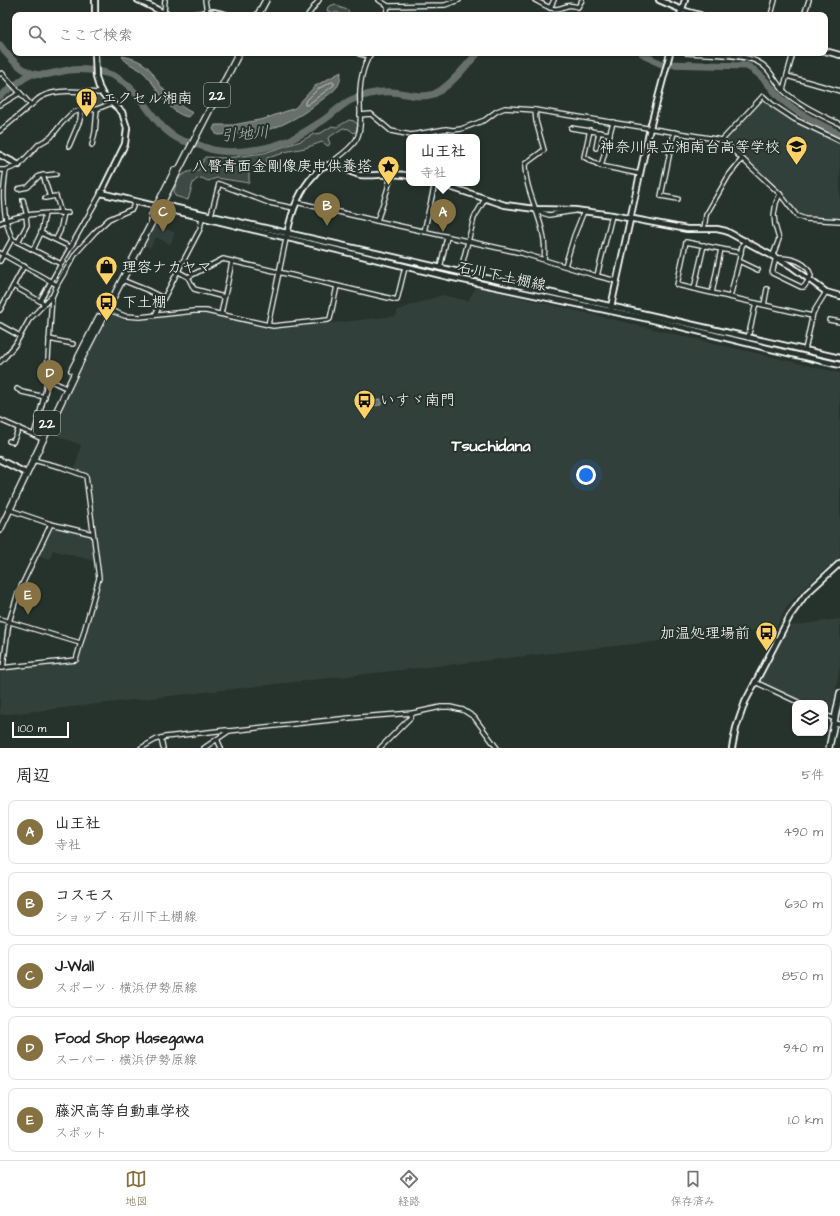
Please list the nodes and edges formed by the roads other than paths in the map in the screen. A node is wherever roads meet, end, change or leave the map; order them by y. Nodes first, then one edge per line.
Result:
1 (95, 0) edge
2 (138, 0) edge
3 (165, 0) edge
4 (205, 0) edge
5 (263, 0) edge
6 (266, 0) edge
7 (319, 0) edge
8 (379, 0) edge
9 (400, 0) edge
10 (432, 0) edge
11 (459, 0) edge
12 (535, 0) edge
13 (554, 0) edge
14 (582, 0) edge
15 (659, 0) edge
16 (684, 0) edge
17 (775, 0) edge
18 (809, 0) edge
19 (384, 1) edge
20 (431, 5) junction
21 (388, 6) junction
22 (398, 6) junction
23 (550, 8) junction
24 (95, 12) edge
25 (162, 12) edge
26 (166, 12) edge
27 (207, 12) joint
28 (218, 12) edge
29 (257, 12) edge
30 (260, 12) edge
31 (310, 12) edge
32 (387, 12) edge
33 (681, 12) edge
34 (772, 12) edge
35 (805, 12) edge
36 (828, 52) edge
37 (840, 55) edge
38 (95, 56) edge
39 (234, 56) edge
40 (237, 56) edge
41 (369, 56) edge
42 (669, 56) edge
43 (722, 56) edge
44 (792, 56) edge
45 (1, 73) edge
46 (786, 76) junction
47 (783, 90) junction
48 (840, 91) edge
49 (19, 92) junction
50 (101, 92) junction
51 (112, 103) junction
52 (0, 105) edge
53 (31, 105) junction
54 (97, 109) junction
55 (81, 110) junction
56 (535, 110) junction
57 (360, 115) junction
58 (614, 122) junction
59 (840, 124) edge
60 (571, 128) dead end
61 (650, 128) junction
62 (590, 130) junction
63 (0, 131) edge
64 (599, 132) junction
65 (674, 132) junction
66 (406, 134) edge
67 (416, 134) edge
68 (610, 134) junction
69 (194, 136) junction
70 (722, 140) junction
71 (840, 141) edge
72 (92, 145) dead end
73 (69, 146) dead end
74 (596, 148) dead end
75 (0, 155) edge
76 (742, 159) junction
77 (19, 165) junction
78 (328, 165) junction
79 (601, 166) junction
80 (0, 170) edge
81 (6, 170) junction
82 (391, 173) junction
83 (56, 174) dead end
84 (640, 174) junction
85 (43, 175) junction
86 (406, 175) edge
87 (2, 186) edge
88 (435, 186) edge
89 (448, 186) edge
90 (18, 189) dead end
91 (101, 193) junction
92 (780, 194) junction
93 (50, 197) junction
94 (45, 198) dead end
95 (485, 199) junction
96 (678, 199) dead end
97 (23, 200) dead end
98 (135, 201) junction
99 (296, 202) junction
100 (2, 205) edge
101 (158, 206) junction
102 (294, 208) junction
103 (535, 210) junction
104 (581, 211) junction
105 (65, 213) junction
106 (45, 214) junction
107 (211, 215) junction
108 (612, 215) junction
109 (26, 216) junction
110 (202, 218) junction
111 (631, 218) junction
112 (7, 220) junction
113 (377, 221) junction
114 (840, 221) edge
115 (0, 223) edge
116 (704, 229) junction
117 (424, 232) junction
118 (41, 233) junction
119 (287, 233) junction
120 (447, 237) junction
121 (12, 239) junction
122 (56, 239) junction
123 (286, 239) junction
124 (746, 240) junction
125 (18, 242) junction
126 (467, 242) junction
127 (704, 245) junction
128 (70, 247) junction
129 (722, 249) junction
130 (33, 250) junction
131 (741, 253) junction
132 (2, 254) edge
133 (776, 257) junction
134 (544, 259) junction
135 (0, 261) edge
136 (739, 261) junction
137 (232, 262) junction
138 (61, 264) junction
139 (24, 266) junction
140 (565, 266) junction
141 (405, 267) junction
142 (440, 268) junction
143 (758, 270) dead end
144 (177, 271) junction
145 (460, 272) junction
146 (279, 273) junction
147 (597, 276) junction
148 (188, 277) junction
149 (458, 279) junction
150 (810, 279) junction
151 (122, 280) junction
152 (52, 281) junction
153 (617, 281) junction
154 (57, 285) junction
155 (13, 286) junction
156 (337, 286) junction
157 (694, 289) junction
158 (768, 289) dead end
159 (826, 292) junction
160 (712, 293) junction
161 (224, 296) junction
162 (840, 296) edge
163 (52, 297) junction
164 (730, 297) junction
165 (163, 298) junction
166 (40, 301) junction
167 (756, 303) junction
168 (45, 304) junction
169 (764, 305) junction
170 (611, 308) junction
171 (0, 309) edge
172 (107, 309) junction
173 (221, 314) junction
174 (155, 315) junction
175 (812, 316) junction
176 (829, 320) dead end
177 (840, 322) edge
178 (0, 325) edge
179 (268, 325) junction
180 (20, 336) junction
181 (748, 338) junction
182 (49, 339) junction
183 (73, 344) dead end
184 (805, 350) junction
185 (840, 358) edge
186 (0, 362) edge
187 (840, 365) edge
188 (47, 379) junction
189 (64, 387) junction
190 (17, 389) dead end
191 (45, 397) junction
192 (0, 420) edge
193 (19, 428) junction
194 (34, 435) junction
195 (40, 438) junction
196 (9, 440) dead end
197 (0, 460) edge
198 (33, 460) junction
199 (24, 472) junction
200 (10, 510) junction
201 (1, 523) edge
202 (51, 524) junction
203 (0, 530) edge
204 (93, 534) junction
205 (840, 563) edge
206 (0, 619) edge
207 (9, 622) junction
208 (80, 644) junction
209 (1, 668) edge
210 (755, 682) junction
211 (840, 693) edge
212 (794, 700) edge
213 (413, 713) junction
214 (828, 717) edge
215 (834, 721) junction
216 (840, 724) edge
217 (229, 731) junction
218 (161, 738) junction
219 (217, 740) junction
220 (142, 748) edge
221 (163, 748) edge
222 (204, 748) edge
223 (221, 748) edge
224 (380, 748) edge
225 (497, 748) edge
226 (732, 748) edge
227 (829, 748) edge

1 - 24 street
2 - 25 street
3 - 26 street
4 - 27 street
5 - 29 main road
6 - 30 main road
7 - 31 street
8 - 19 street
9 - 22 street
10 - 20 street
11 - 20 street
12 - 23 street
13 - 23 street
14 - 23 street
15 - 33 street
16 - 33 street
17 - 34 street
18 - 35 street
19 - 21 street
20 - 22 street
21 - 22 street
21 - 32 street
27 - 28 street
36 - 37 street
38 - 50 street
39 - 69 main road, 22
40 - 69 main road, 22
41 - 57 street
42 - 61 street
43 - 47 street
44 - 46 street
45 - 49 street
46 - 47 street
46 - 48 street
47 - 59 street
49 - 52 street
49 - 53 street
50 - 51 street
50 - 53 street
51 - 54 street
51 - 91 street
53 - 63 street
54 - 55 street
54 - 72 street
55 - 73 street
55 - 77 street
56 - 58 street
56 - 67 street
56 - 103 street
57 - 66 street
57 - 78 street
58 - 61 street
58 - 68 street
60 - 62 street
61 - 65 street
61 - 84 street
62 - 64 street
62 - 79 street
64 - 68 street
64 - 74 street
65 - 70 street
65 - 96 street
68 - 79 street
69 - 101 main road, 22
70 - 71 street
70 - 76 street
75 - 77 street
76 - 92 street
76 - 116 street
77 - 81 street
78 - 82 street
78 - 99 street
79 - 84 street
80 - 81 street
81 - 87 street
82 - 86 street
82 - 113 street
83 - 85 street
84 - 111 street
85 - 90 street
85 - 93 street
87 - 100 street
88 - 117 street
89 - 95 street
91 - 98 street
91 - 128 street
92 - 114 street
92 - 133 street
93 - 94 street
93 - 105 street
95 - 103 street
95 - 126 street
97 - 109 street
98 - 101 street
98 - 154 street
99 - 102 street
99 - 113 street
100 - 112 street
101 - 107 street, 石川下土棚線
101 - 110 street, 石川下土棚線
101 - 151 main road, 22
101 - 189 main road, 22
102 - 107 street
102 - 119 street
103 - 104 street
103 - 134 street
104 - 108 street
104 - 140 street
105 - 106 street
105 - 122 street
106 - 109 street
106 - 118 street
107 - 119 street, 石川下土棚線
108 - 111 street
108 - 147 street
109 - 112 street
109 - 125 street
110 - 123 street, 石川下土棚線
110 - 144 street
111 - 116 street
111 - 153 street
112 - 115 street
112 - 121 street
113 - 117 street
116 - 124 street
117 - 120 street
118 - 122 street
118 - 130 street
119 - 123 street
119 - 142 street, 石川下土棚線
120 - 126 street
120 - 142 street
121 - 125 street
121 - 132 street
122 - 128 street
123 - 141 street, 石川下土棚線
123 - 146 street
124 - 131 street
124 - 133 street
125 - 130 street
126 - 134 street
126 - 145 street
127 - 129 street
127 - 157 street
127 - 157 street
128 - 138 street
129 - 131 street
129 - 160 street
130 - 138 street
131 - 136 street
132 - 135 street
132 - 139 street
133 - 150 street
133 - 150 street
133 - 150 street
134 - 140 street
136 - 143 street
136 - 164 street
137 - 146 street
137 - 148 street
137 - 161 street
138 - 152 street
139 - 152 street
139 - 155 street
140 - 147 street
141 - 149 street, 石川下土棚線
141 - 156 street
142 - 145 street, 石川下土棚線
144 - 148 street
144 - 165 street
145 - 149 street
145 - 170 street, 石川下土棚線
146 - 156 street
146 - 179 street
147 - 153 street
148 - 161 street
149 - 170 street, 石川下土棚線
150 - 159 street
151 - 165 street
151 - 172 main road, 22
152 - 154 street
152 - 166 street
153 - 170 street
154 - 163 street
155 - 166 street
155 - 171 street
156 - 179 street
157 - 160 street
158 - 169 street
159 - 162 street
159 - 175 street
160 - 164 street
161 - 173 street
163 - 168 street
163 - 182 street
164 - 167 street
165 - 174 street
166 - 168 street
167 - 169 street
167 - 181 street
168 - 180 street
169 - 175 street
170 - 181 street, 石川下土棚線
170 - 187 street, 石川下土棚線
172 - 174 street
172 - 198 main road, 22
173 - 174 street
173 - 179 street
175 - 184 street
176 - 177 street
178 - 180 street
180 - 186 street
181 - 184 street, 石川下土棚線
182 - 183 street
182 - 188 street
184 - 185 street, 石川下土棚線
188 - 189 street
188 - 191 street
189 - 195 main road, 22
190 - 191 street
191 - 194 street
192 - 193 street
193 - 194 street
193 - 196 street
194 - 195 street
195 - 199 main road, 22
197 - 199 street
198 - 200 main road, 22
198 - 204 street
199 - 201 main road, 22
200 - 201 main road, 22
200 - 202 street
201 - 203 main road, 22
202 - 204 street
202 - 207 street
204 - 208 street
205 - 210 street
206 - 207 street
207 - 208 street
207 - 209 street
208 - 209 street
210 - 212 street
210 - 226 street
211 - 215 main road
213 - 217 street
213 - 224 street
213 - 225 street
214 - 215 street
215 - 216 street
215 - 227 main road
217 - 218 street
217 - 219 street
218 - 220 street
218 - 221 street
219 - 222 street
219 - 223 street

